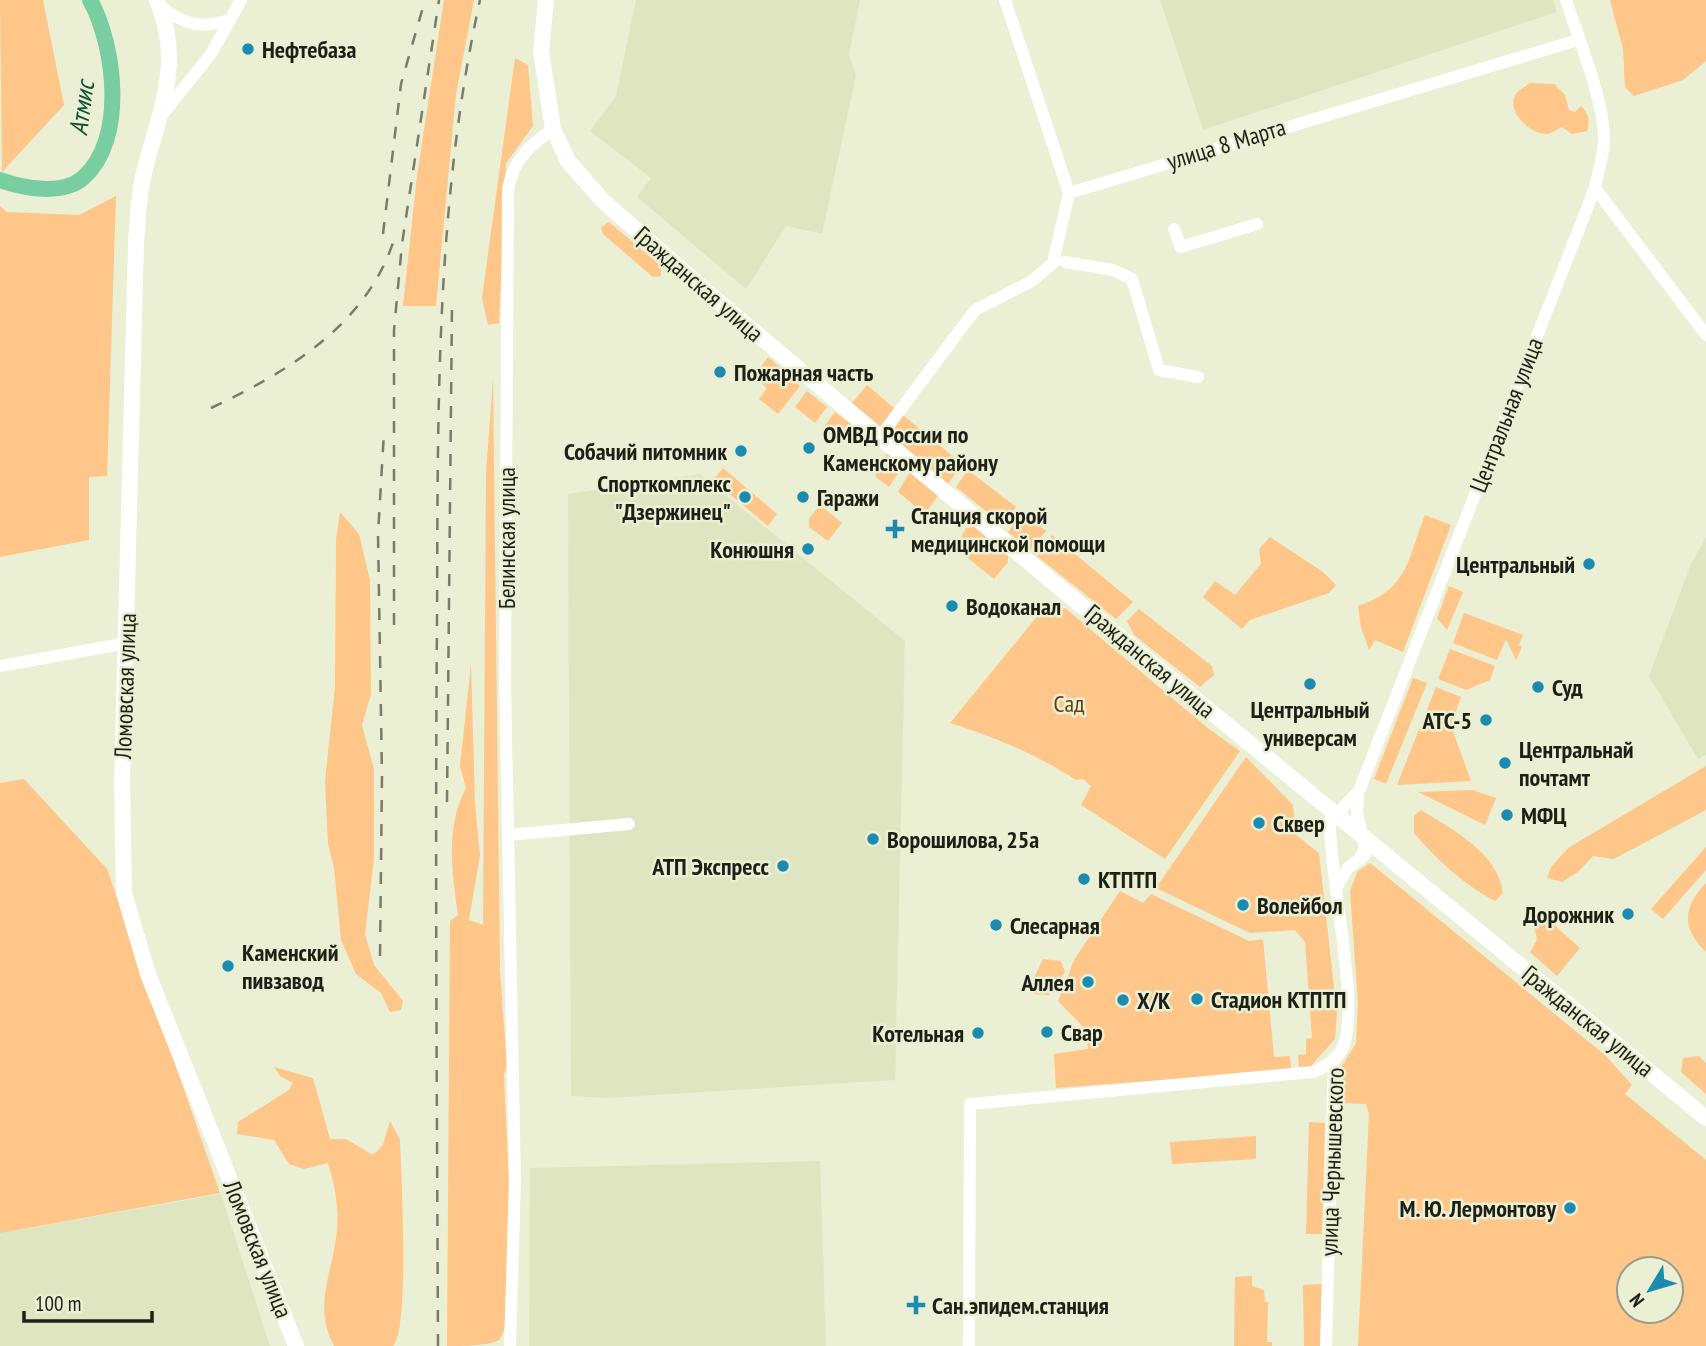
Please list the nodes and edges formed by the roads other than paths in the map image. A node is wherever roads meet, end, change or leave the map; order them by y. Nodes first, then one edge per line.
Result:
1 (241, 0) edge
2 (546, 0) edge
3 (1005, 0) edge
4 (1566, 0) edge
5 (159, 3) edge
6 (230, 20) junction
7 (1578, 40) junction
8 (161, 116) junction
9 (553, 129) junction
10 (1595, 188) junction
11 (1069, 193) junction
12 (1257, 224) dead end
13 (1174, 229) dead end
14 (1065, 262) dead end
15 (1705, 333) edge
16 (1198, 377) dead end
17 (880, 437) junction
18 (127, 643) junction
19 (0, 666) edge
20 (1359, 791) junction
21 (1339, 818) junction
22 (629, 824) dead end
23 (508, 835) junction
24 (1370, 844) junction
25 (1336, 888) junction
26 (1334, 1060) junction
27 (1706, 1118) edge
28 (296, 1346) edge
29 (510, 1346) edge
30 (969, 1346) edge
31 (1326, 1346) edge

1 - 6 street
2 - 9 main road
3 - 11 street
4 - 7 street, Центральная улица
5 - 6 street
5 - 8 main road, Ломовская улица
6 - 8 street
7 - 10 street, Центральная улица
7 - 11 street, улица 8 Марта
8 - 18 main road, Ломовская улица
9 - 17 main road, Гражданская улица
9 - 23 street, Белинская улица
10 - 15 street
10 - 20 street, Центральная улица
11 - 17 street
12 - 13 street
14 - 16 street
17 - 21 main road, Гражданская улица
18 - 19 street
18 - 28 main road, Ломовская улица
20 - 21 street, улица Чернышевского
20 - 21 street, Центральная улица
21 - 24 main road, Гражданская улица
21 - 25 street, улица Чернышевского
22 - 23 street
23 - 29 street, Белинская улица
24 - 25 street
24 - 27 main road, Гражданская улица
25 - 26 street, улица Чернышевского
26 - 30 street
26 - 31 street, улица Чернышевского

